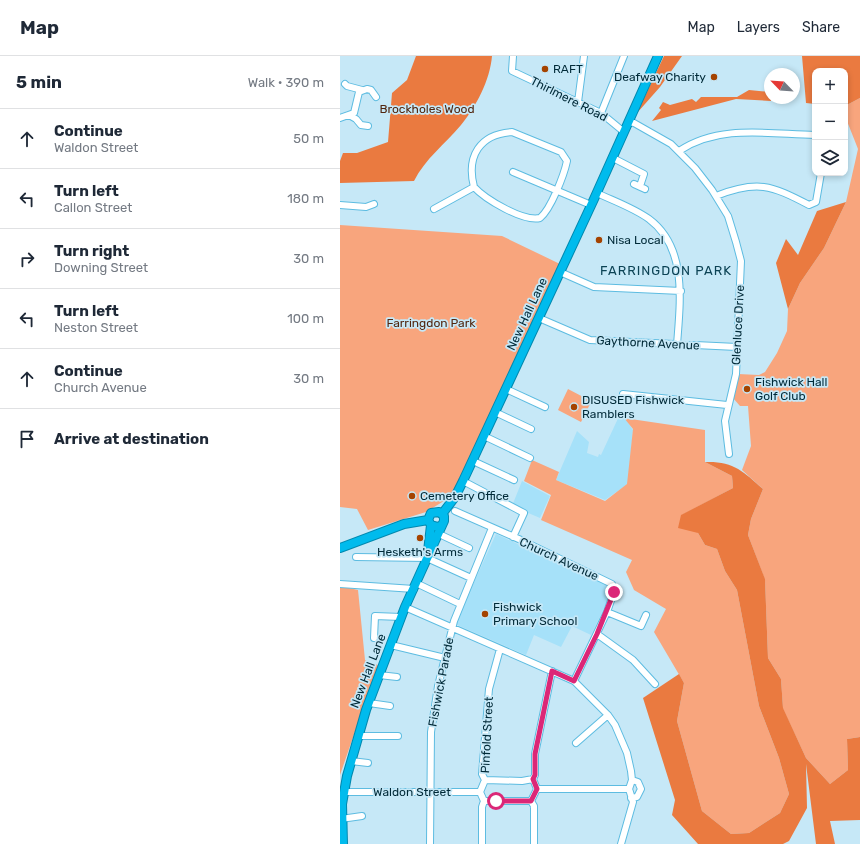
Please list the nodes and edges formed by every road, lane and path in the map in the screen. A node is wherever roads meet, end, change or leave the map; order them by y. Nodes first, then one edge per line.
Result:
1 (513, 56) edge
2 (584, 56) edge
3 (624, 56) edge
4 (658, 56) edge
5 (345, 84) dead end
6 (362, 90) junction
7 (376, 97) dead end
8 (578, 102) junction
9 (601, 113) junction
10 (349, 115) junction
11 (340, 118) edge
12 (629, 122) junction
13 (368, 126) dead end
14 (624, 132) junction
15 (812, 135) edge
16 (679, 151) junction
17 (613, 158) junction
18 (513, 172) dead end
19 (820, 176) edge
20 (639, 186) dead end
21 (474, 187) junction
22 (556, 191) junction
23 (597, 193) junction
24 (716, 196) junction
25 (374, 204) dead end
26 (340, 205) edge
27 (592, 205) junction
28 (434, 209) dead end
29 (560, 272) junction
30 (681, 290) junction
31 (539, 318) junction
32 (677, 345) junction
33 (737, 347) junction
34 (506, 389) junction
35 (623, 394) dead end
36 (727, 405) junction
37 (544, 407) dead end
38 (495, 412) junction
39 (531, 429) dead end
40 (484, 436) junction
41 (730, 454) dead end
42 (530, 458) dead end
43 (473, 460) junction
44 (514, 480) dead end
45 (463, 482) junction
46 (456, 511) dead end
47 (442, 514) junction
48 (435, 526) junction
49 (492, 528) junction
50 (513, 537) junction
51 (340, 548) edge
52 (469, 548) dead end
53 (356, 557) dead end
54 (427, 558) junction
55 (471, 578) junction
56 (340, 584) edge
57 (415, 586) junction
58 (460, 604) junction
59 (405, 607) junction
60 (607, 612) junction
61 (646, 614) dead end
62 (401, 617) junction
63 (452, 627) junction
64 (597, 634) junction
65 (374, 638) dead end
66 (391, 645) junction
67 (500, 649) junction
68 (445, 658) junction
69 (552, 671) junction
70 (379, 675) junction
71 (397, 677) dead end
72 (574, 681) junction
73 (655, 684) dead end
74 (369, 703) junction
75 (390, 706) dead end
76 (608, 716) junction
77 (358, 736) junction
78 (398, 736) dead end
79 (576, 743) dead end
80 (351, 761) junction
81 (368, 763) dead end
82 (533, 779) junction
83 (485, 780) junction
84 (632, 780) junction
85 (537, 789) junction
86 (628, 789) junction
87 (429, 791) junction
88 (344, 792) junction
89 (480, 792) junction
90 (632, 798) junction
91 (484, 801) junction
92 (531, 801) junction
93 (341, 815) edge
94 (362, 816) dead end
95 (343, 844) edge
96 (430, 844) edge
97 (482, 844) edge
98 (534, 844) edge
99 (621, 844) edge

1 - 8 street, Thirlmere Road
2 - 8 street
3 - 9 street
4 - 12 highway, New Hall Lane
5 - 6 street
6 - 7 street
6 - 10 street
8 - 9 street, Thirlmere Road
9 - 14 street, Thirlmere Road
10 - 11 street
10 - 13 street
12 - 14 highway, New Hall Lane
12 - 16 street, Glenluce Drive
14 - 17 highway, New Hall Lane
15 - 16 street
16 - 24 street, Glenluce Drive
17 - 20 street
17 - 23 highway, New Hall Lane
18 - 22 street
19 - 24 street
21 - 22 street
21 - 22 street
21 - 28 street
22 - 27 street
23 - 27 highway, New Hall Lane
23 - 30 street
24 - 33 street, Glenluce Drive
25 - 26 street
27 - 29 highway, New Hall Lane
29 - 30 street
29 - 31 highway, New Hall Lane
30 - 32 street
31 - 32 street, Gaythorne Avenue
31 - 34 highway, New Hall Lane
32 - 33 street, Gaythorne Avenue
33 - 36 street, Glenluce Drive
34 - 37 street
34 - 38 highway, New Hall Lane
35 - 36 street
36 - 41 street, Glenluce Drive
38 - 39 street
38 - 40 highway, New Hall Lane
40 - 42 street
40 - 43 highway, New Hall Lane
43 - 44 street
43 - 45 highway, New Hall Lane
45 - 47 highway, New Hall Lane
45 - 50 street
46 - 49 street, Church Avenue
47 - 48 highway
47 - 48 highway
48 - 51 highway
48 - 52 street
48 - 54 highway, New Hall Lane
48 - 54 highway, New Hall Lane
49 - 50 street, Church Avenue
49 - 55 street, Fishwick Parade
50 - 60 street, Church Avenue
53 - 54 street
54 - 55 street
54 - 57 highway, New Hall Lane
55 - 58 street, Fishwick Parade
56 - 57 street
57 - 58 street
57 - 59 highway, New Hall Lane
58 - 63 street, Fishwick Parade
59 - 62 highway, New Hall Lane
59 - 63 street
60 - 61 street
60 - 64 street
62 - 65 street
62 - 66 highway, New Hall Lane
63 - 67 street
63 - 68 street, Fishwick Parade
64 - 72 street
64 - 73 street
66 - 68 street
66 - 70 highway, New Hall Lane
67 - 69 street
67 - 83 street, Pinfold Street
68 - 87 street, Fishwick Parade
69 - 72 street
69 - 82 street
70 - 71 street
70 - 74 highway, New Hall Lane
72 - 76 street
74 - 75 street
74 - 77 highway, New Hall Lane
76 - 79 street
76 - 84 street
77 - 78 street
77 - 80 highway, New Hall Lane
80 - 81 street
80 - 88 highway, New Hall Lane
82 - 83 street
82 - 85 street
83 - 89 street, Pinfold Street
84 - 86 street
84 - 90 street
85 - 86 street
85 - 92 street
86 - 90 street
87 - 88 street, Waldon Street
87 - 89 street, Waldon Street
87 - 96 street, Fishwick Parade
88 - 93 highway, New Hall Lane
89 - 91 street
90 - 99 street
91 - 92 street
91 - 97 street
92 - 98 street
93 - 94 street
93 - 95 highway, New Hall Lane

